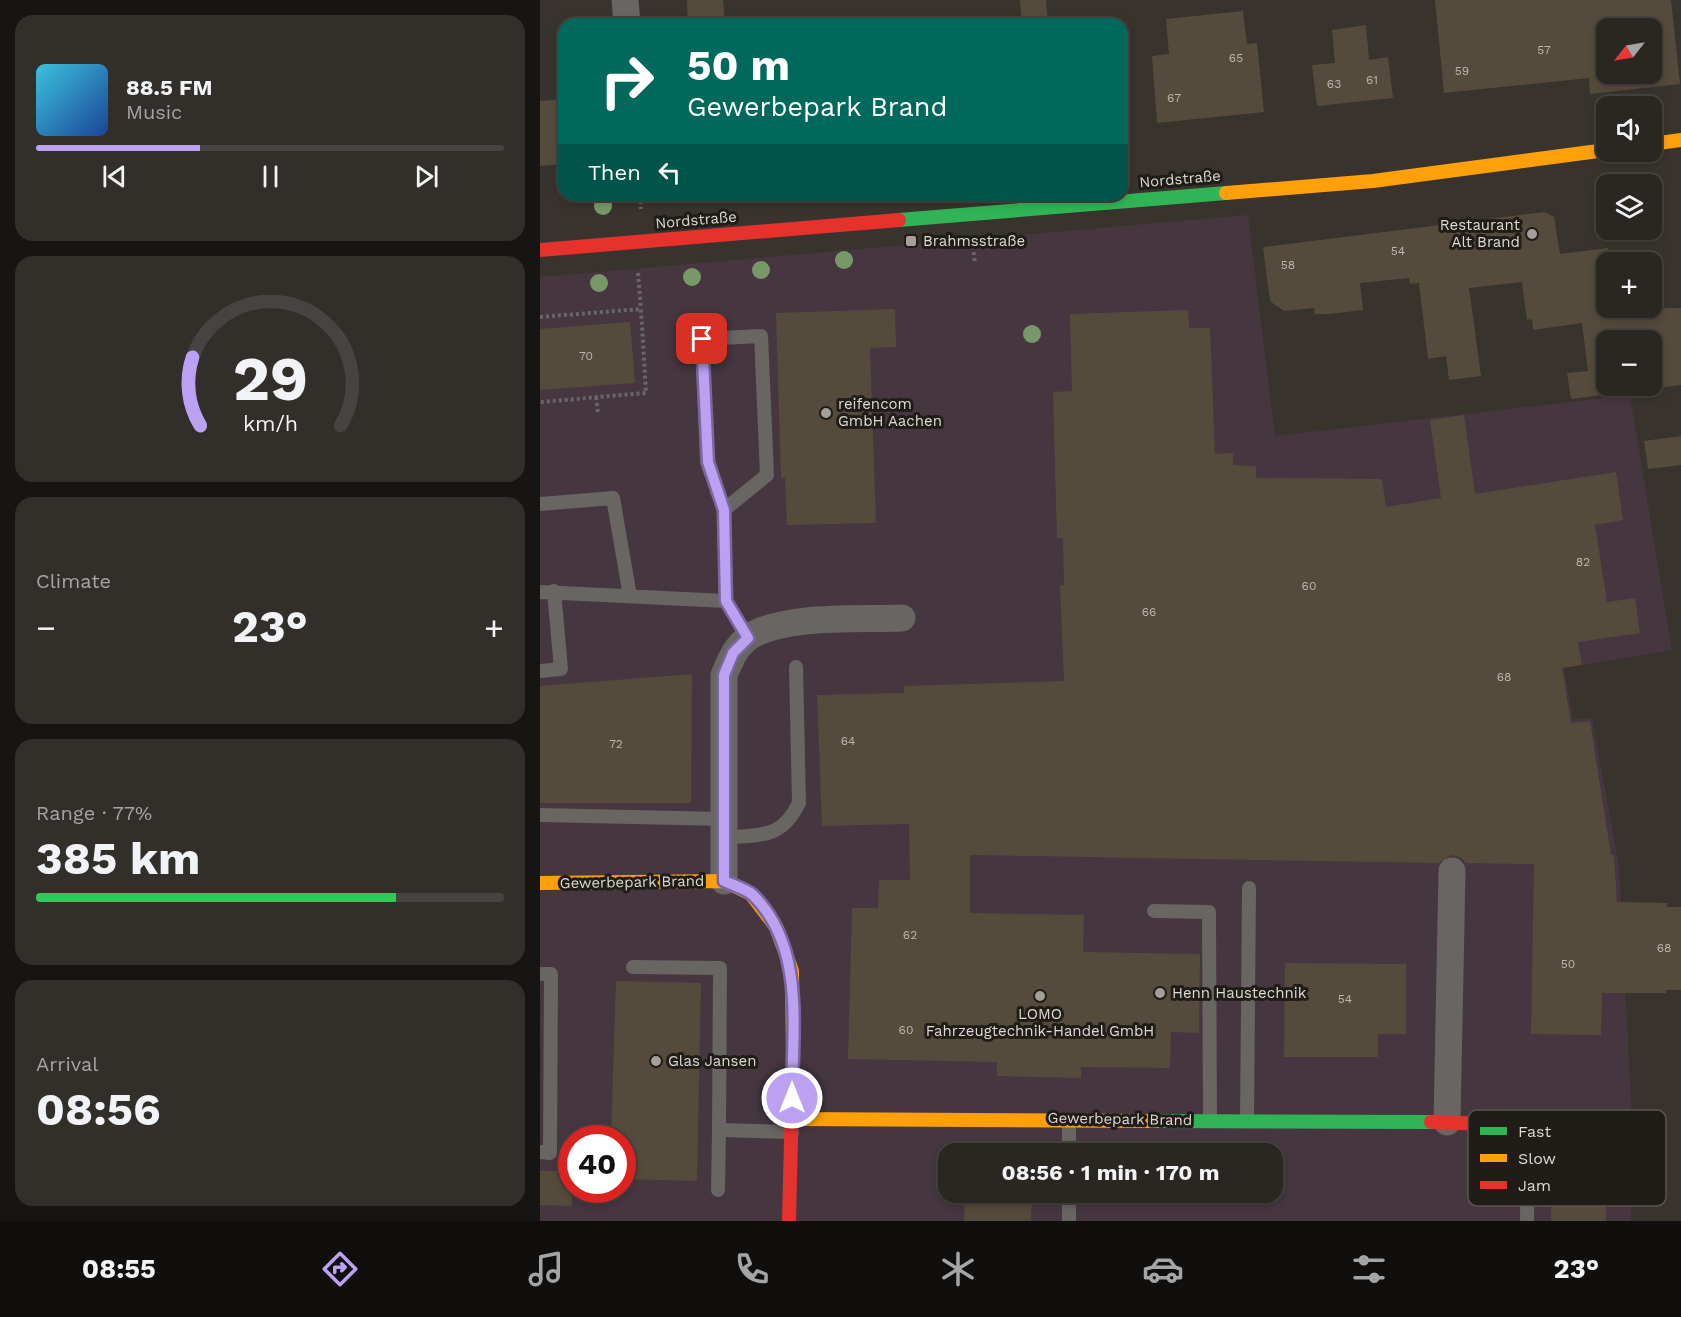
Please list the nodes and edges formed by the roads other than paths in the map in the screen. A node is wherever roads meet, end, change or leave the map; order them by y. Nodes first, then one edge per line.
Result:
1 (625, 0) edge
2 (626, 18) edge
3 (1681, 140) edge
4 (1662, 143) edge
5 (1596, 151) edge
6 (540, 250) edge
7 (540, 504) edge
8 (724, 510) junction
9 (547, 592) edge
10 (630, 596) junction
11 (726, 601) junction
12 (902, 618) dead end
13 (748, 638) junction
14 (796, 668) dead end
15 (540, 671) edge
16 (540, 815) edge
17 (724, 829) junction
18 (1452, 871) dead end
19 (724, 881) junction
20 (540, 883) edge
21 (1249, 888) dead end
22 (1154, 911) dead end
23 (633, 967) dead end
24 (540, 974) edge
25 (1069, 1119) junction
26 (1210, 1120) junction
27 (1247, 1120) junction
28 (1448, 1122) junction
29 (1468, 1123) edge
30 (792, 1125) junction
31 (719, 1130) junction
32 (1069, 1143) edge
33 (540, 1152) edge
34 (718, 1190) dead end
35 (1069, 1203) edge
36 (1527, 1206) edge
37 (789, 1221) edge
38 (1069, 1221) edge
39 (1527, 1221) edge

1 - 2 street
3 - 4 street
5 - 6 street, Nordstraße
7 - 10 lane
8 - 8 lane
8 - 11 lane
9 - 10 lane
9 - 15 lane
10 - 11 lane
11 - 13 lane
12 - 13 street, Gewerbepark Brand
13 - 17 street, Gewerbepark Brand
14 - 17 lane
16 - 17 lane
17 - 19 street, Gewerbepark Brand
18 - 28 street
19 - 20 street, Gewerbepark Brand
19 - 30 street, Gewerbepark Brand
21 - 27 lane
22 - 26 lane
23 - 31 lane
24 - 33 lane
25 - 26 street, Gewerbepark Brand
25 - 30 street, Gewerbepark Brand
25 - 32 lane
26 - 27 street, Gewerbepark Brand
27 - 28 street, Gewerbepark Brand
28 - 29 street, Gewerbepark Brand
30 - 31 lane
30 - 37 street, Gewerbepark Brand
31 - 34 lane
35 - 38 lane
36 - 39 lane

